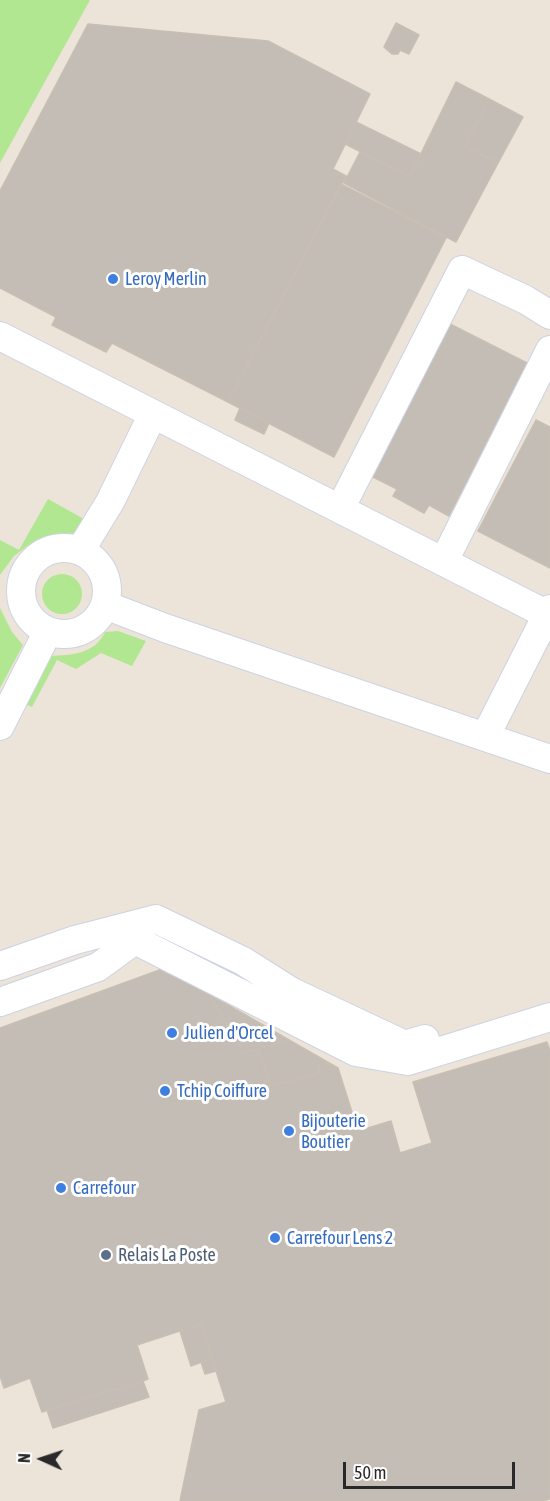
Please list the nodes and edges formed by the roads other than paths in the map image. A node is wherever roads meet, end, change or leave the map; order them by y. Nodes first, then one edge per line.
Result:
1 (550, 315) edge
2 (0, 336) edge
3 (550, 350) edge
4 (153, 414) junction
5 (340, 508) junction
6 (80, 551) junction
7 (444, 561) junction
8 (11, 587) edge
9 (105, 605) junction
10 (549, 613) edge
11 (48, 632) junction
12 (0, 726) edge
13 (485, 737) junction
14 (550, 759) edge
15 (0, 966) edge
16 (550, 1000) edge
17 (0, 1002) edge
18 (550, 1017) edge

1 - 5 street
2 - 4 street
3 - 7 street
4 - 5 street
4 - 6 street
5 - 7 street
6 - 8 street
6 - 9 street
7 - 10 street
8 - 11 street
9 - 11 street
9 - 13 street
10 - 13 street
11 - 12 street
13 - 14 street
15 - 16 street
17 - 18 street

